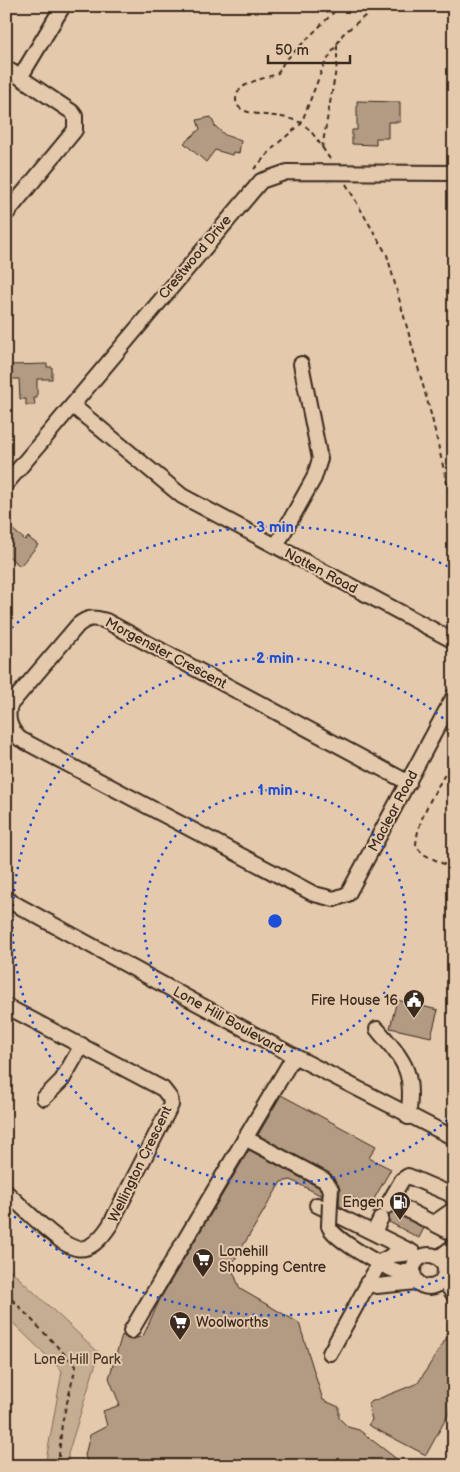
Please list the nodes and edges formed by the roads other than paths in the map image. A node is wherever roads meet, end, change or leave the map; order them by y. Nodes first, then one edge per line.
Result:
1 (64, 6) edge
2 (6, 68) edge
3 (21, 76) junction
4 (454, 173) edge
5 (6, 214) edge
6 (301, 364) dead end
7 (72, 406) junction
8 (6, 484) edge
9 (276, 546) junction
10 (454, 641) edge
11 (454, 696) edge
12 (409, 783) junction
13 (314, 894) joint
14 (6, 899) edge
15 (6, 1006) edge
16 (378, 1029) dead end
17 (82, 1045) junction
18 (294, 1056) junction
19 (44, 1098) dead end
20 (408, 1117) junction
21 (244, 1138) junction
22 (453, 1139) edge
23 (6, 1192) edge
24 (454, 1200) edge
25 (324, 1204) junction
26 (386, 1208) junction
27 (454, 1209) edge
28 (434, 1224) junction
29 (379, 1234) junction
30 (454, 1234) edge
31 (454, 1246) edge
32 (393, 1255) junction
33 (417, 1255) junction
34 (438, 1258) junction
35 (380, 1262) junction
36 (447, 1271) edge
37 (410, 1275) junction
38 (367, 1283) junction
39 (454, 1295) edge
40 (131, 1331) dead end
41 (330, 1352) dead end

1 - 3 street
2 - 3 street
3 - 5 street
4 - 7 street, Crestwood Drive
6 - 9 street
7 - 8 street, Crestwood Drive
7 - 9 street, Notten Road
9 - 10 street, Notten Road
11 - 12 street, Maclear Road
12 - 13 street, Maclear Road
12 - 13 street, Morgenster Crescent
14 - 18 street, Lone Hill Boulevard
15 - 17 street, Wellington Crescent
16 - 20 street
17 - 19 street
17 - 23 street, Wellington Crescent
18 - 20 street, Lone Hill Boulevard
18 - 21 street
20 - 22 street, Lone Hill Boulevard
21 - 25 street
21 - 40 street
24 - 26 street
25 - 29 street
25 - 35 street, bridge
26 - 28 street
26 - 29 street
27 - 28 street
28 - 30 street
29 - 32 street
29 - 33 street
31 - 34 street
32 - 33 street
32 - 35 street
32 - 37 street
33 - 34 street
33 - 37 street
34 - 36 street
35 - 37 street
35 - 38 street
36 - 37 street
36 - 39 street
37 - 38 street
38 - 41 street

